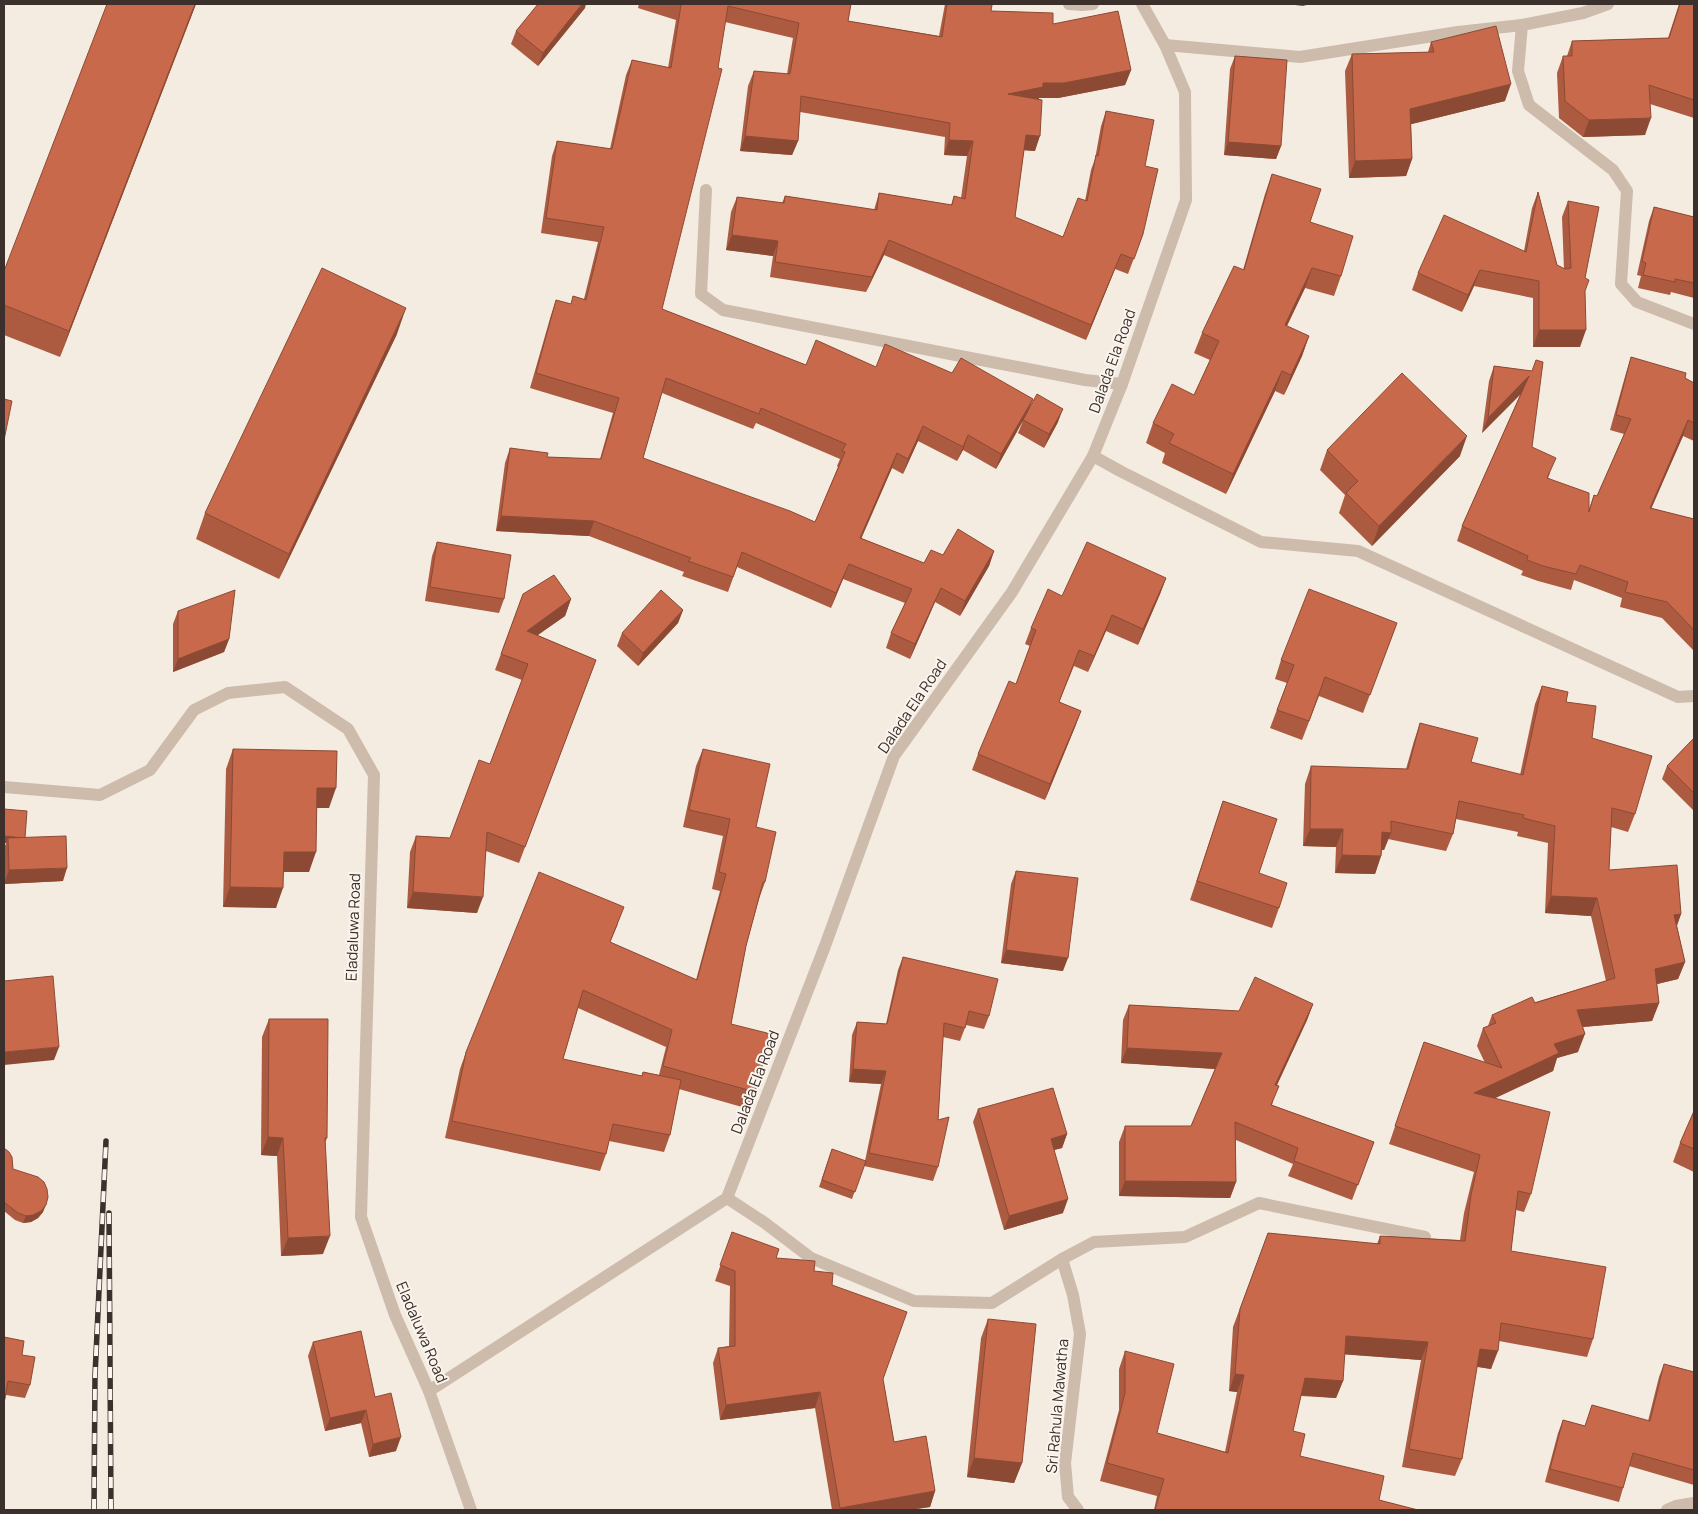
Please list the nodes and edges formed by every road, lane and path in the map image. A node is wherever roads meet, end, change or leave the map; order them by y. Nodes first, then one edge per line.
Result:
1 (1069, 4) edge
2 (1093, 4) edge
3 (1142, 4) edge
4 (1608, 4) edge
5 (1522, 25) junction
6 (1165, 46) junction
7 (706, 190) dead end
8 (1694, 324) edge
9 (1122, 384) junction
10 (1093, 456) junction
11 (1694, 696) edge
12 (4, 787) edge
13 (727, 1198) junction
14 (1425, 1237) edge
15 (1062, 1259) junction
16 (429, 1391) junction
17 (1694, 1503) edge
18 (471, 1510) edge
19 (1078, 1510) edge
20 (1667, 1510) edge

1 - 2 street
3 - 6 street, Dalada Ela Road
4 - 5 street
5 - 6 street
5 - 8 street
6 - 9 street, Dalada Ela Road
7 - 9 street
9 - 10 street, Dalada Ela Road
10 - 11 street
10 - 13 street, Dalada Ela Road
12 - 16 street, Eladaluwa Road
13 - 15 street
13 - 16 street
14 - 15 street
15 - 19 street, Sri Rahula Mawatha
16 - 18 street, Eladaluwa Road
17 - 20 street

